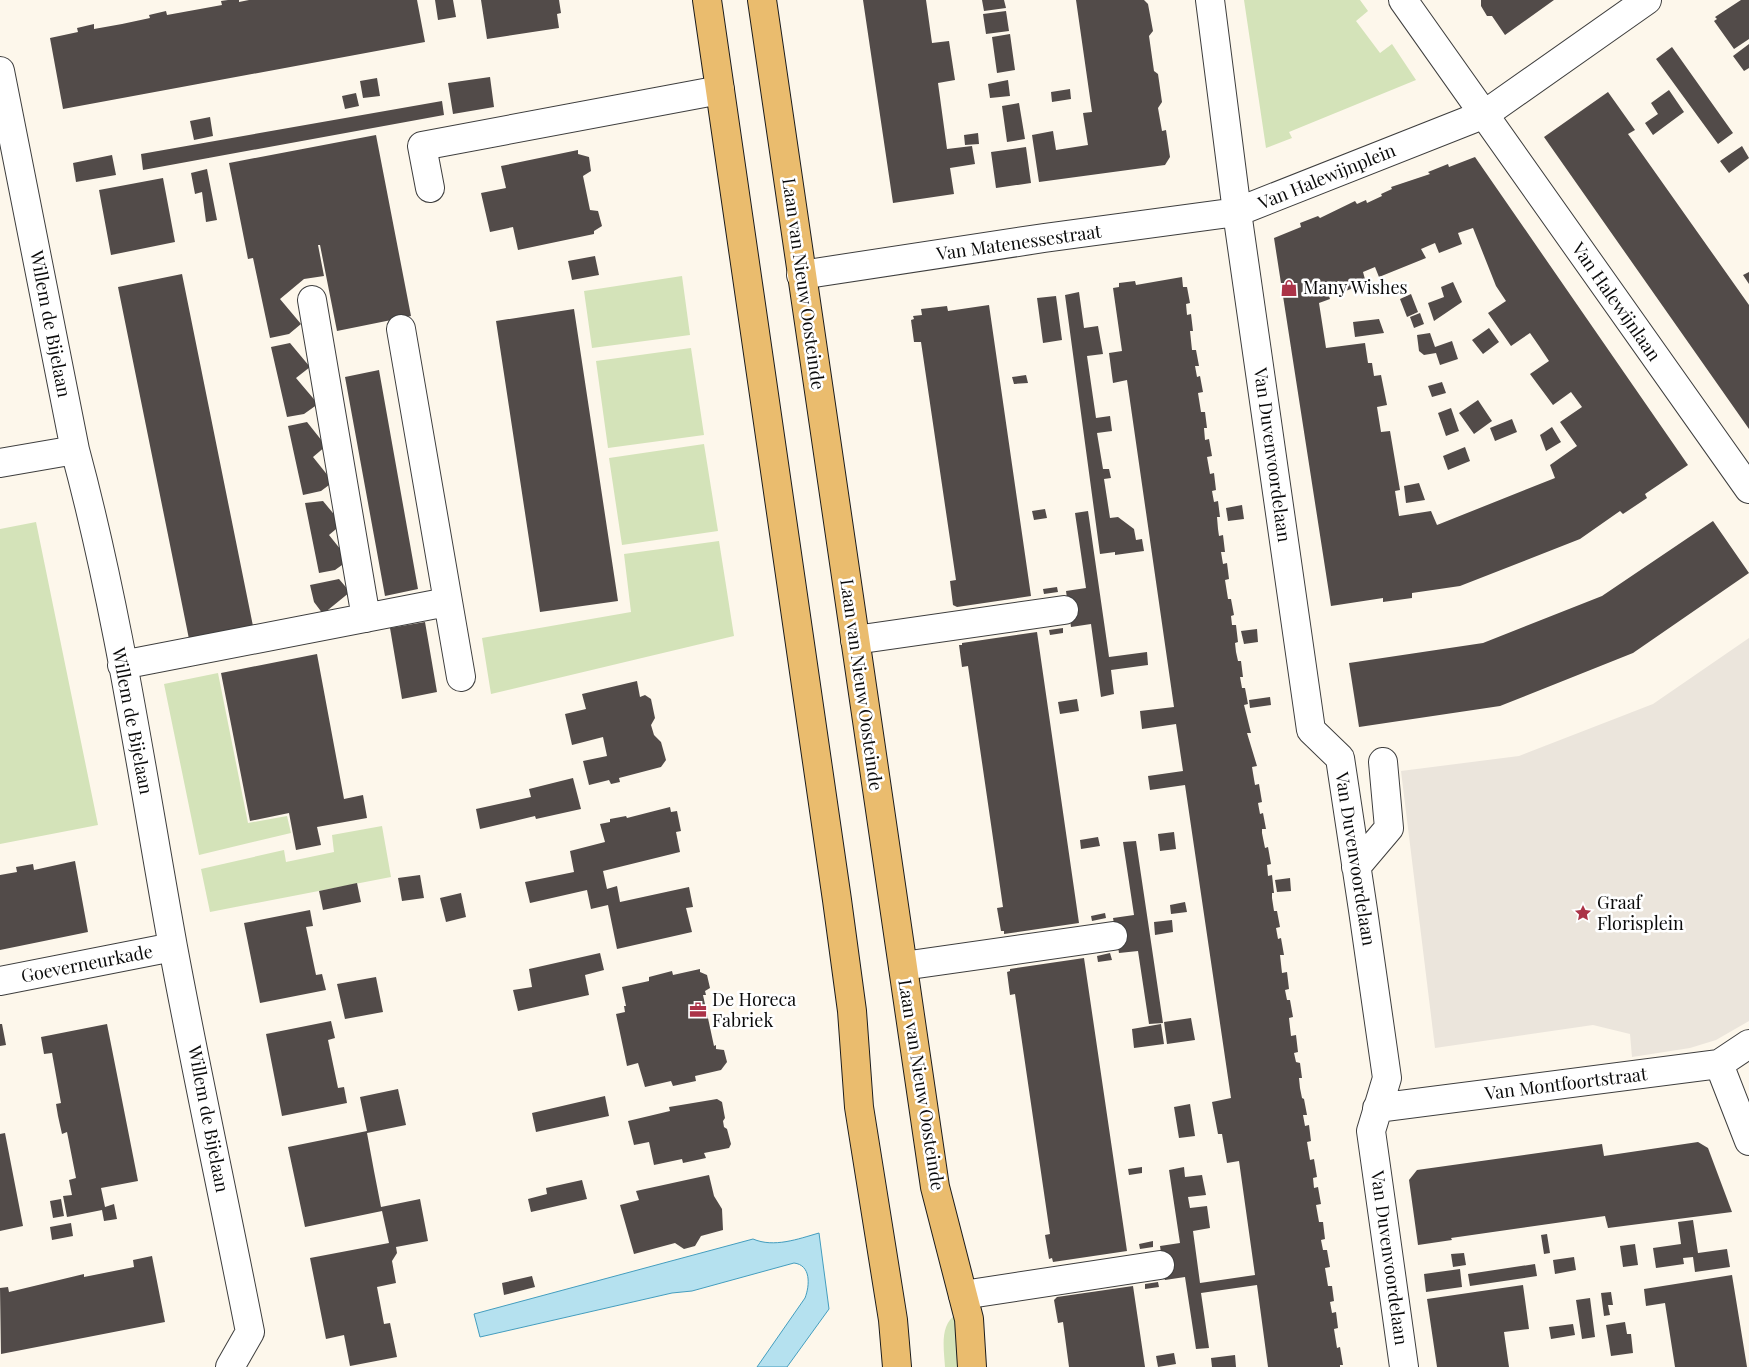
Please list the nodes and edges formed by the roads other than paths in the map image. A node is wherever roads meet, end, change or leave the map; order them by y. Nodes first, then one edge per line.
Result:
1 (707, 0) edge
2 (762, 0) edge
3 (1210, 0) edge
4 (1403, 0) edge
5 (1647, 0) edge
6 (0, 71) edge
7 (720, 90) junction
8 (1485, 114) junction
9 (430, 188) dead end
10 (1237, 212) junction
11 (801, 275) junction
12 (312, 300) dead end
13 (401, 329) dead end
14 (75, 450) junction
15 (0, 464) edge
16 (1749, 489) edge
17 (447, 602) junction
18 (1064, 610) dead end
19 (366, 618) junction
20 (855, 640) junction
21 (122, 665) junction
22 (460, 677) dead end
23 (1383, 762) dead end
24 (1356, 867) junction
25 (1113, 936) dead end
26 (173, 947) junction
27 (903, 966) junction
28 (0, 981) edge
29 (1749, 1044) edge
30 (1719, 1064) junction
31 (1374, 1120) junction
32 (1749, 1141) edge
33 (1160, 1264) dead end
34 (963, 1295) junction
35 (230, 1367) edge
36 (897, 1367) edge
37 (972, 1367) edge
38 (1404, 1367) edge

1 - 7 main road
2 - 11 main road, Laan van Nieuw Oosteinde
3 - 10 street, Van Halewijnplein
4 - 8 street
5 - 8 street
6 - 14 street, Willem de Bijelaan
7 - 9 street
7 - 36 main road
8 - 10 street, Van Halewijnplein
8 - 16 street, Van Halewijnlaan
10 - 11 street, Van Matenessestraat
10 - 24 street, Van Duvenvoordelaan
11 - 20 main road, Laan van Nieuw Oosteinde
12 - 19 street
13 - 17 street
14 - 15 street
14 - 21 street, Willem de Bijelaan
17 - 19 street
17 - 22 street
18 - 20 street
19 - 21 street
20 - 27 main road, Laan van Nieuw Oosteinde
21 - 26 street, Willem de Bijelaan
23 - 24 street
24 - 31 street, Van Duvenvoordelaan
25 - 27 street
26 - 28 street, Goeverneurkade
26 - 35 street, Willem de Bijelaan
27 - 34 main road, Laan van Nieuw Oosteinde
29 - 30 street, Van Montfoortstraat
30 - 31 street, Van Montfoortstraat
30 - 32 street
31 - 38 street, Van Duvenvoordelaan
33 - 34 street
34 - 37 main road, Laan van Nieuw Oosteinde

